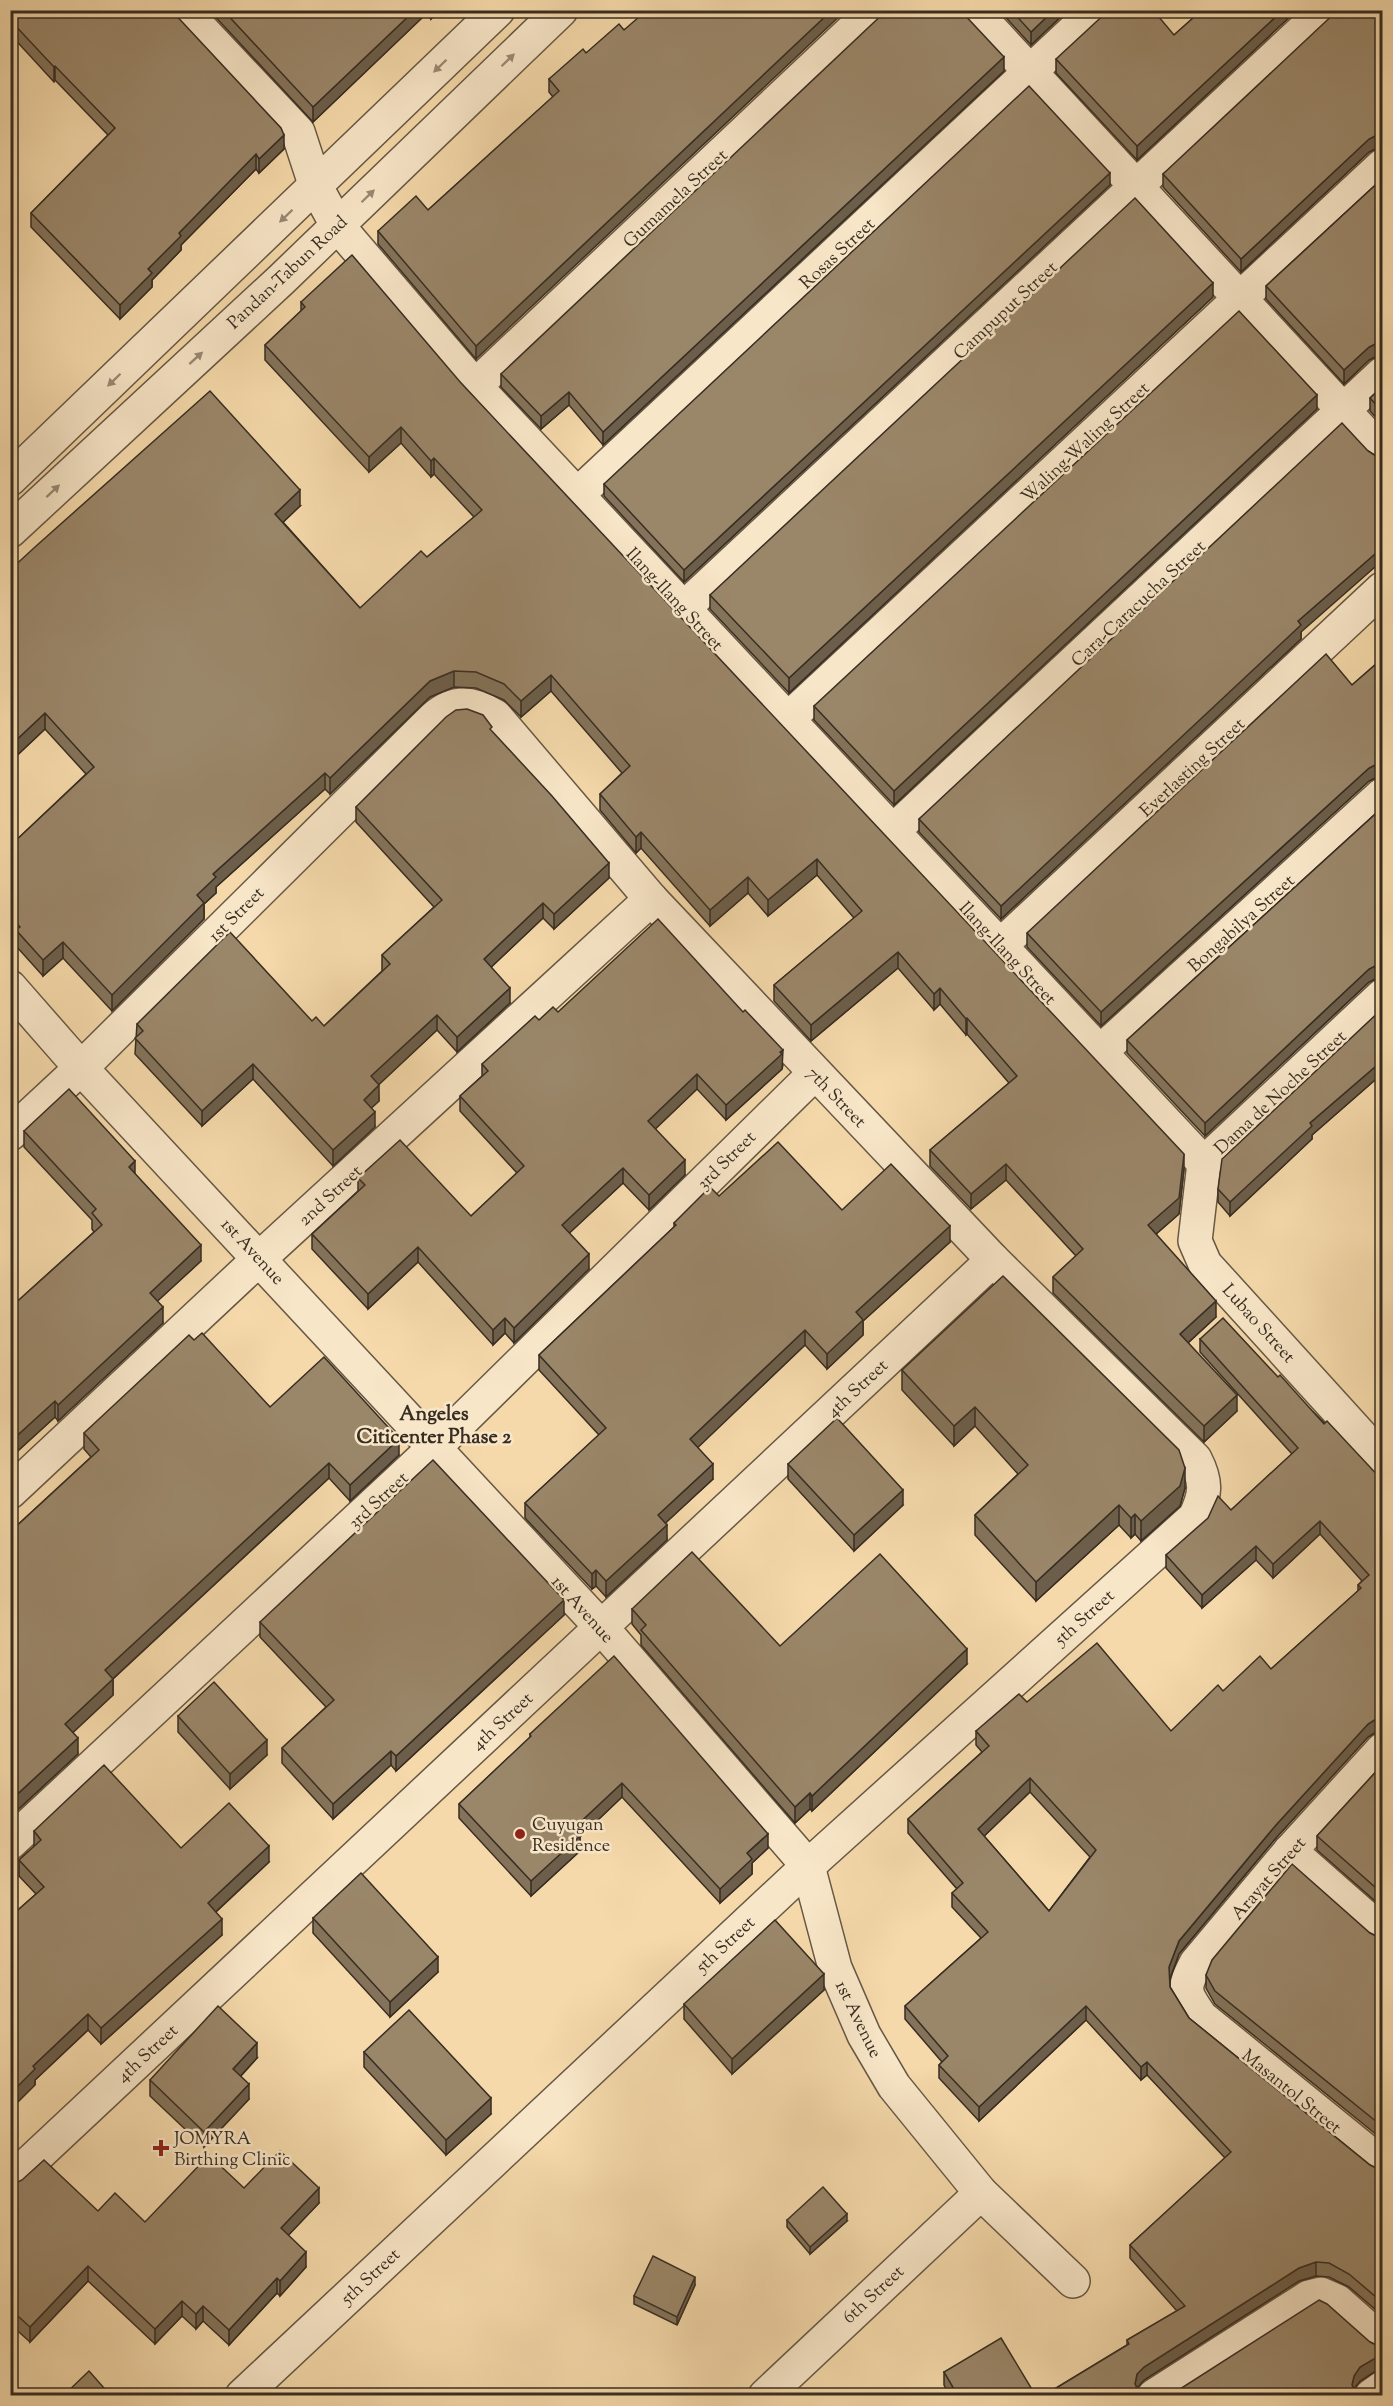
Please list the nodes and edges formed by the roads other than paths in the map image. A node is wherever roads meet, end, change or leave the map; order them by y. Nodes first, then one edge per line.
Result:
1 (183, 10) edge
2 (498, 10) edge
3 (561, 10) edge
4 (874, 10) edge
5 (973, 10) edge
6 (1096, 10) edge
7 (1325, 10) edge
8 (1030, 72) junction
9 (1383, 166) edge
10 (316, 187) junction
11 (1137, 187) junction
12 (337, 225) junction
13 (1239, 298) junction
14 (1383, 374) edge
15 (475, 386) junction
16 (1344, 411) junction
17 (1383, 452) edge
18 (10, 479) edge
19 (577, 495) junction
20 (10, 531) edge
21 (1383, 589) edge
22 (684, 608) junction
23 (465, 705) joint
24 (788, 718) junction
25 (1383, 795) edge
26 (893, 831) junction
27 (651, 899) junction
28 (1001, 945) junction
29 (10, 987) edge
30 (1383, 996) edge
31 (1100, 1052) junction
32 (81, 1068) junction
33 (815, 1073) junction
34 (10, 1134) edge
35 (1204, 1163) junction
36 (260, 1258) junction
37 (993, 1260) junction
38 (434, 1448) junction
39 (1383, 1459) edge
40 (10, 1492) edge
41 (1204, 1493) joint
42 (602, 1628) junction
43 (1383, 1750) edge
44 (10, 1843) edge
45 (1290, 1851) junction
46 (808, 1866) junction
47 (1383, 1932) edge
48 (1201, 2017) joint
49 (1383, 2164) edge
50 (10, 2181) edge
51 (981, 2193) junction
52 (1073, 2281) dead end
53 (1383, 2341) edge
54 (1383, 2388) edge
55 (242, 2396) edge
56 (765, 2396) edge
57 (1154, 2396) edge
58 (1371, 2396) edge

1 - 10 street, Ilang-Ilang Street
2 -> 10 street
12 -> 3 street, Pandan-Tabun Road
4 - 15 street, Gumamela Street
5 - 8 street
6 - 8 street, Rosas Street
7 - 11 street, Campuput Street
8 - 11 street
8 - 19 street, Rosas Street
9 - 13 street, Waling-Waling Street
10 - 12 street, Ilang-Ilang Street
10 -> 18 street
11 - 13 street
11 - 22 street, Campuput Street
12 - 15 street, Ilang-Ilang Street
20 -> 12 street, Pandan-Tabun Road
13 - 16 street
13 - 24 street, Waling-Waling Street
14 - 16 street, Cara-Caracucha Street
15 - 19 street, Ilang-Ilang Street
16 - 17 street
16 - 26 street, Cara-Caracucha Street
19 - 22 street, Ilang-Ilang Street
21 - 28 street, Everlasting Street
22 - 24 street, Ilang-Ilang Street
23 - 27 street, 7th Street
23 - 32 street, 1st Street
24 - 26 street, Ilang-Ilang Street
25 - 31 street, Bongabilya Street
26 - 28 street, Ilang-Ilang Street
27 - 33 street, 7th Street
27 - 36 street, 2nd Street
28 - 31 street, Ilang-Ilang Street
29 - 32 street, 1st Avenue
30 - 35 street, Dama de Noche Street
31 - 35 street, Ilang-Ilang Street
32 - 34 street, 1st Street
32 - 36 street, 1st Avenue
33 - 37 street, 7th Street
33 - 38 street, 3rd Street
35 - 39 street, Lubao Street
36 - 38 street, 1st Avenue
36 - 40 street, 2nd Street
37 - 41 street, 7th Street
37 - 42 street, 4th Street
38 - 42 street, 1st Avenue
38 - 44 street, 3rd Street
41 - 46 street, 5th Street
42 - 46 street, 1st Avenue
42 - 50 street, 4th Street
43 - 45 street, Arayat Street
45 - 47 street
45 - 48 street, Arayat Street
46 - 51 street, 1st Avenue
46 - 55 street, 5th Street
48 - 49 street, Masantol Street
51 - 52 street, 1st Avenue
51 - 56 street, 6th Street
53 - 57 street
54 - 58 street

